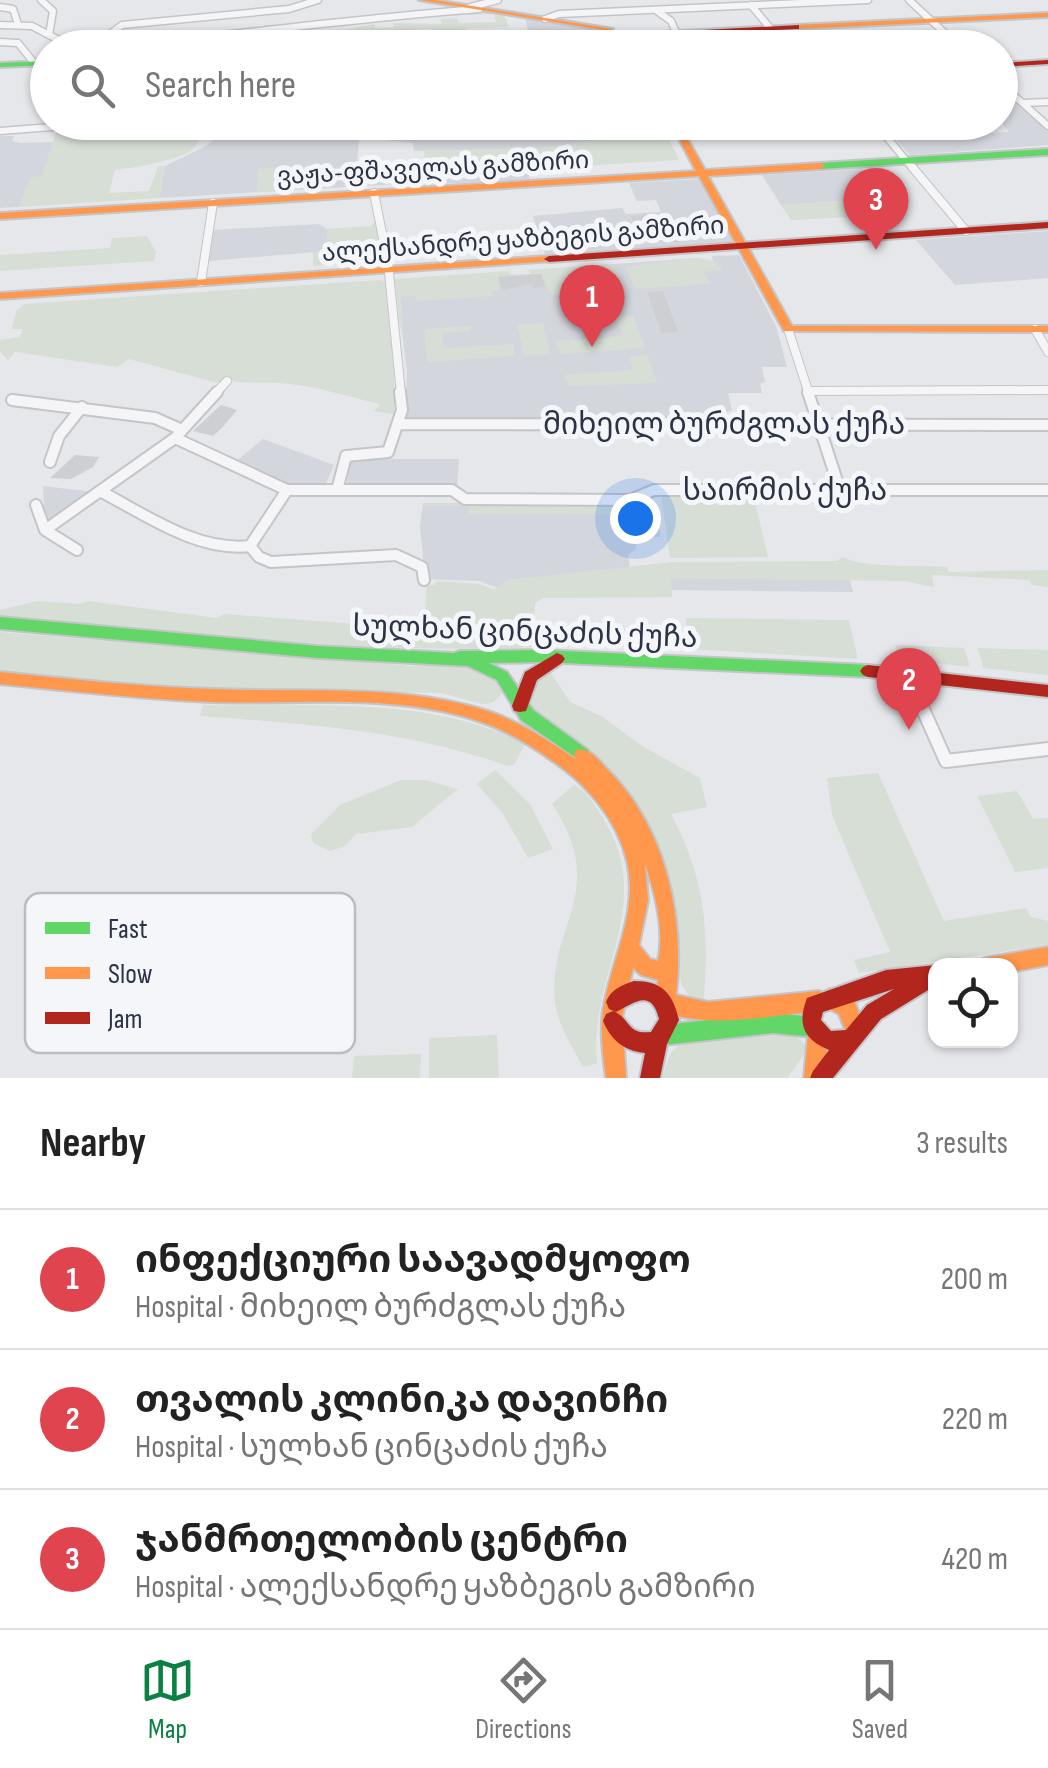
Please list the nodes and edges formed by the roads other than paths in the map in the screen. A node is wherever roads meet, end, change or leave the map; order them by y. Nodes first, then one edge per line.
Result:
1 (42, 0) edge
2 (425, 0) edge
3 (498, 0) edge
4 (868, 0) edge
5 (909, 0) edge
6 (316, 1) edge
7 (749, 3) edge
8 (0, 7) edge
9 (474, 8) junction
10 (656, 10) junction
11 (1048, 14) edge
12 (545, 19) junction
13 (931, 20) junction
14 (18, 24) junction
15 (0, 26) edge
16 (770, 28) junction
17 (35, 30) edge
18 (50, 30) edge
19 (110, 30) edge
20 (294, 30) edge
21 (579, 30) edge
22 (675, 30) edge
23 (725, 30) edge
24 (942, 30) edge
25 (0, 42) edge
26 (30, 53) edge
27 (1048, 62) edge
28 (30, 64) edge
29 (1018, 64) edge
30 (1, 67) edge
31 (1018, 99) edge
32 (1048, 102) edge
33 (1023, 104) junction
34 (1048, 126) edge
35 (30, 130) edge
36 (0, 132) edge
37 (684, 140) edge
38 (889, 140) edge
39 (1048, 152) edge
40 (907, 161) junction
41 (702, 174) junction
42 (374, 193) junction
43 (213, 203) junction
44 (0, 216) edge
45 (1048, 225) edge
46 (966, 231) junction
47 (744, 246) junction
48 (388, 270) junction
49 (201, 282) junction
50 (0, 296) edge
51 (788, 329) junction
52 (1041, 329) edge
53 (1048, 352) edge
54 (227, 381) dead end
55 (807, 390) junction
56 (1048, 390) edge
57 (12, 400) dead end
58 (82, 408) junction
59 (399, 424) junction
60 (818, 424) junction
61 (1048, 425) edge
62 (178, 434) junction
63 (50, 462) dead end
64 (100, 490) junction
65 (287, 490) junction
66 (337, 490) junction
67 (840, 490) junction
68 (1048, 490) edge
69 (36, 505) dead end
70 (45, 530) junction
71 (250, 546) junction
72 (77, 550) dead end
73 (424, 580) dead end
74 (0, 622) edge
75 (562, 657) junction
76 (459, 658) junction
77 (907, 673) junction
78 (0, 678) edge
79 (1048, 691) edge
80 (520, 706) junction
81 (1048, 748) edge
82 (632, 950) junction
83 (1048, 956) edge
84 (671, 961) junction
85 (1018, 961) edge
86 (928, 976) edge
87 (928, 978) edge
88 (824, 1000) junction
89 (615, 1003) junction
90 (665, 1003) junction
91 (613, 1022) junction
92 (815, 1031) junction
93 (851, 1035) junction
94 (660, 1038) junction
95 (616, 1078) edge
96 (650, 1078) edge
97 (817, 1078) edge

1 - 18 street
2 - 9 main road
3 - 9 street
4 - 7 street
5 - 13 street
6 - 19 street
7 - 10 street
7 - 16 street
8 - 14 street
9 - 12 main road
9 - 20 street
10 - 12 street
10 - 22 street
11 - 13 main road
12 - 21 main road
13 - 16 main road
13 - 24 street
14 - 15 street
14 - 17 street
16 - 23 main road
25 - 26 street
27 - 29 main road
28 - 30 main road
31 - 33 street
32 - 33 street
33 - 34 street
35 - 36 street
37 - 41 main road
38 - 40 street
39 - 40 main road, ვაჟა-ფშაველას გამზირი
40 - 41 main road, ვაჟა-ფშაველას გამზირი
40 - 46 street
41 - 42 main road, ვაჟა-ფშაველას გამზირი
41 - 47 main road
42 - 43 main road, ვაჟა-ფშაველას გამზირი
42 - 48 street
43 - 44 main road, ვაჟა-ფშაველას გამზირი
43 - 49 street
45 - 46 main road, ალექსანდრე ყაზბეგის გამზირი
46 - 47 main road, ალექსანდრე ყაზბეგის გამზირი
47 - 48 main road, ალექსანდრე ყაზბეგის გამზირი
47 - 51 main road
48 - 49 main road, ალექსანდრე ყაზბეგის გამზირი
48 - 59 street
49 - 50 main road, ალექსანდრე ყაზბეგის გამზირი
51 - 52 main road
51 - 55 street
52 - 53 street
54 - 62 street
55 - 56 street
55 - 60 street
57 - 58 street, საირმის ქუჩა
58 - 62 street, საირმის ქუჩა
58 - 63 street
59 - 60 street, მიხეილ ბურძგლას ქუჩა
59 - 66 street
60 - 61 street, მიხეილ ბურძგლას ქუჩა
60 - 67 street
62 - 64 street
62 - 65 street, საირმის ქუჩა
64 - 70 street
64 - 71 street
65 - 66 street, საირმის ქუჩა
65 - 71 street
66 - 67 street, საირმის ქუჩა
67 - 68 street, საირმის ქუჩა
69 - 70 street
70 - 72 street
71 - 73 street
74 - 76 main road, სულხან ცინცაძის ქუჩა
75 - 76 main road, სულხან ცინცაძის ქუჩა
75 - 77 main road, სულხან ცინცაძის ქუჩა
75 - 80 main road
76 - 80 main road
77 - 79 main road, სულხან ცინცაძის ქუჩა
77 - 81 street
78 - 82 main road
80 - 84 main road
82 - 84 main road
82 - 89 main road
83 - 85 main road
84 - 90 main road
86 - 88 main road
87 - 93 main road
88 - 90 main road
88 - 92 main road
88 - 93 main road
89 - 90 main road
89 - 91 main road
90 - 94 main road
91 - 94 main road
91 - 95 main road
92 - 93 main road
92 - 94 main road
92 - 97 main road
93 - 97 main road
94 - 96 main road

